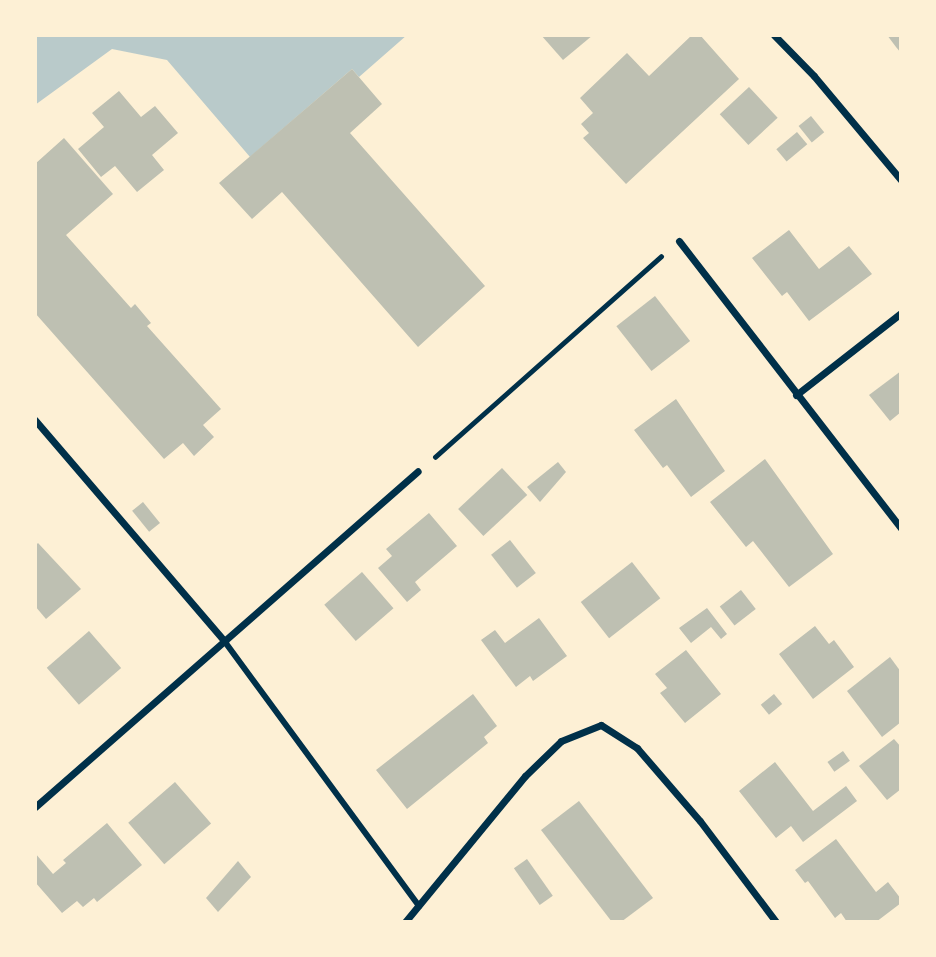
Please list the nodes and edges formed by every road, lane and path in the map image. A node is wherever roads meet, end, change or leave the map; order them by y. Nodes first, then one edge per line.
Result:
1 (774, 35) edge
2 (901, 180) edge
3 (679, 241) joint
4 (901, 313) edge
5 (796, 394) junction
6 (35, 420) edge
7 (418, 471) joint
8 (901, 528) edge
9 (225, 642) junction
10 (35, 807) edge
11 (419, 906) junction
12 (405, 922) edge
13 (776, 922) edge

1 - 2 street
3 - 5 street
3 - 7 path
4 - 5 street
5 - 8 street
6 - 9 street
7 - 9 street
9 - 10 street
9 - 11 street
11 - 12 street
11 - 13 street

